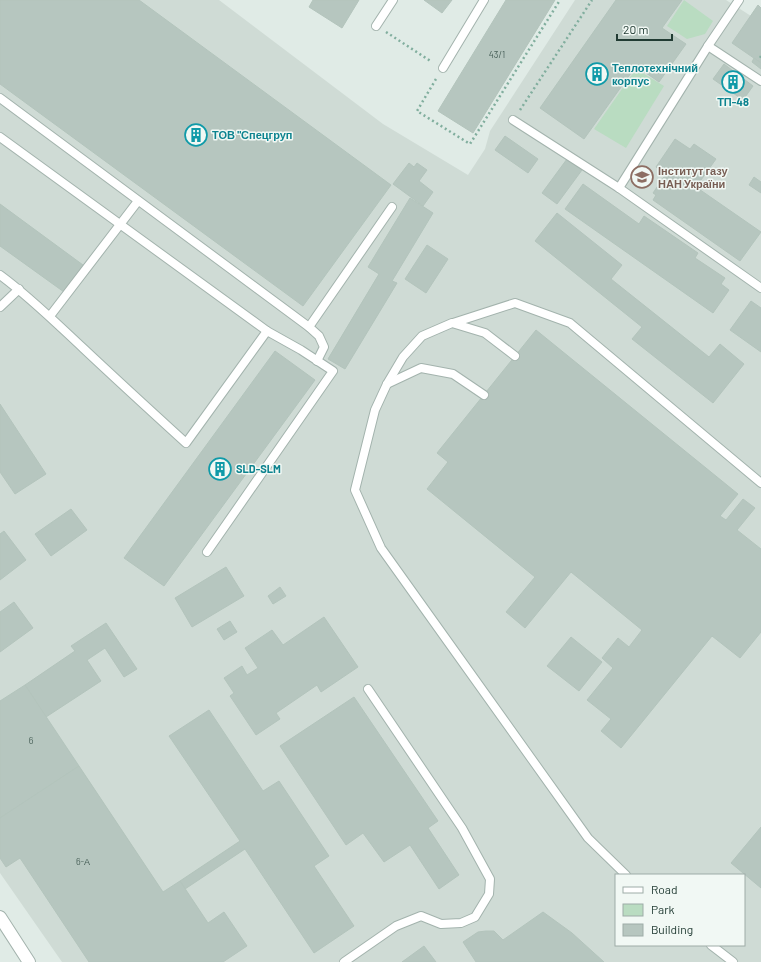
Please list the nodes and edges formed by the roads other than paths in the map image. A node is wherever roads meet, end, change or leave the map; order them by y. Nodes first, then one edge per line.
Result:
1 (393, 0) edge
2 (484, 0) edge
3 (739, 0) edge
4 (376, 26) road end
5 (708, 46) junction
6 (443, 68) road end
7 (761, 81) edge
8 (0, 98) edge
9 (513, 120) road end
10 (0, 137) edge
11 (619, 188) junction
12 (138, 201) junction
13 (392, 207) dead end
14 (121, 225) junction
15 (0, 275) edge
16 (761, 288) edge
17 (19, 289) junction
18 (0, 308) edge
19 (50, 316) junction
20 (452, 323) junction
21 (309, 327) junction
22 (267, 332) junction
23 (515, 356) dead end
24 (317, 360) junction
25 (387, 384) junction
26 (484, 395) dead end
27 (761, 483) edge
28 (207, 552) dead end
29 (368, 689) dead end
30 (625, 874) edge
31 (0, 917) edge
32 (712, 946) edge
33 (29, 962) edge
34 (344, 962) edge
35 (733, 962) edge

1 - 4 lane
2 - 6 lane
3 - 5 lane
5 - 7 lane
5 - 11 lane
8 - 12 lane
9 - 11 lane
10 - 14 lane
11 - 16 lane
12 - 14 lane
12 - 21 lane
13 - 21 lane
14 - 19 lane
14 - 22 lane
15 - 17 lane
17 - 18 lane
17 - 19 lane
19 - 22 lane
20 - 23 lane
20 - 25 lane
20 - 27 lane
21 - 24 lane
22 - 24 lane
24 - 28 lane
25 - 26 lane
25 - 30 lane
29 - 34 lane
31 - 33 street
32 - 35 lane

